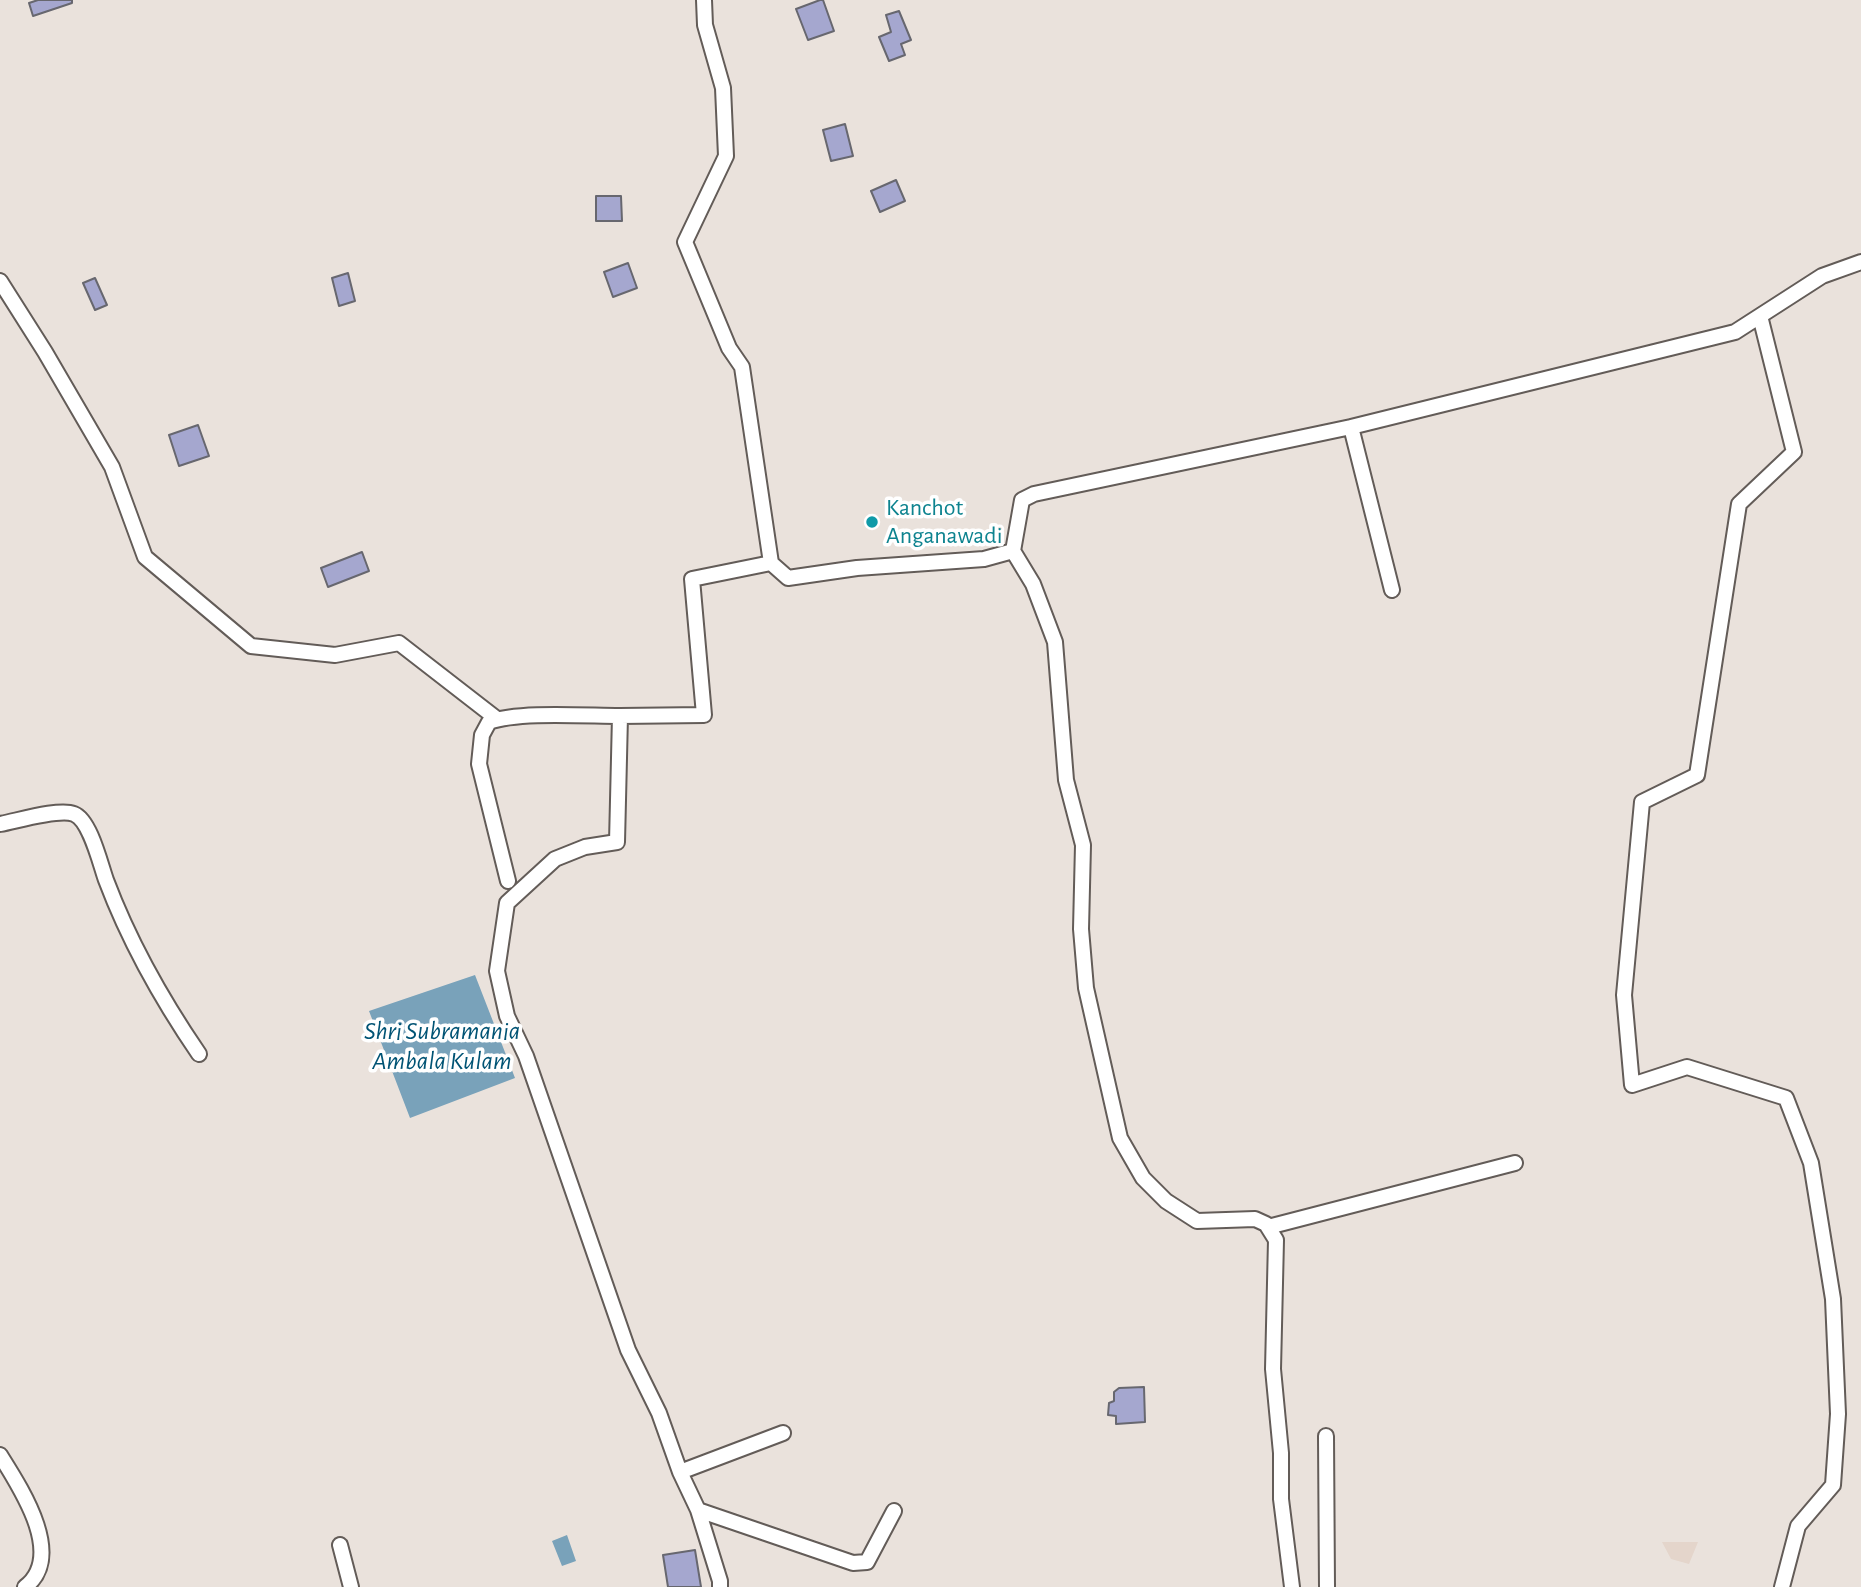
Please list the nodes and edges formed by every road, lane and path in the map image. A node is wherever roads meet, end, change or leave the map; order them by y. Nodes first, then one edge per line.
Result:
1 (704, 0) edge
2 (1861, 262) edge
3 (0, 281) edge
4 (1760, 316) junction
5 (1351, 427) junction
6 (1013, 551) junction
7 (771, 564) junction
8 (1392, 590) dead end
9 (620, 716) junction
10 (497, 719) junction
11 (0, 824) edge
12 (508, 881) dead end
13 (199, 1054) dead end
14 (1515, 1163) dead end
15 (1268, 1227) junction
16 (783, 1433) dead end
17 (1326, 1436) dead end
18 (0, 1455) edge
19 (680, 1472) junction
20 (698, 1510) junction
21 (894, 1511) dead end
22 (340, 1545) dead end
23 (25, 1587) edge
24 (351, 1587) edge
25 (720, 1587) edge
26 (1292, 1587) edge
27 (1327, 1587) edge
28 (1782, 1587) edge

1 - 7 street
2 - 4 street
3 - 10 street
4 - 5 street
4 - 28 street
5 - 6 street
5 - 8 street
6 - 7 street
6 - 15 street
7 - 9 street
9 - 10 street
9 - 19 street
10 - 12 street
11 - 13 street
14 - 15 street
15 - 26 street
16 - 19 street
17 - 27 street
18 - 23 street
19 - 20 street
20 - 21 street
20 - 25 street
22 - 24 street

